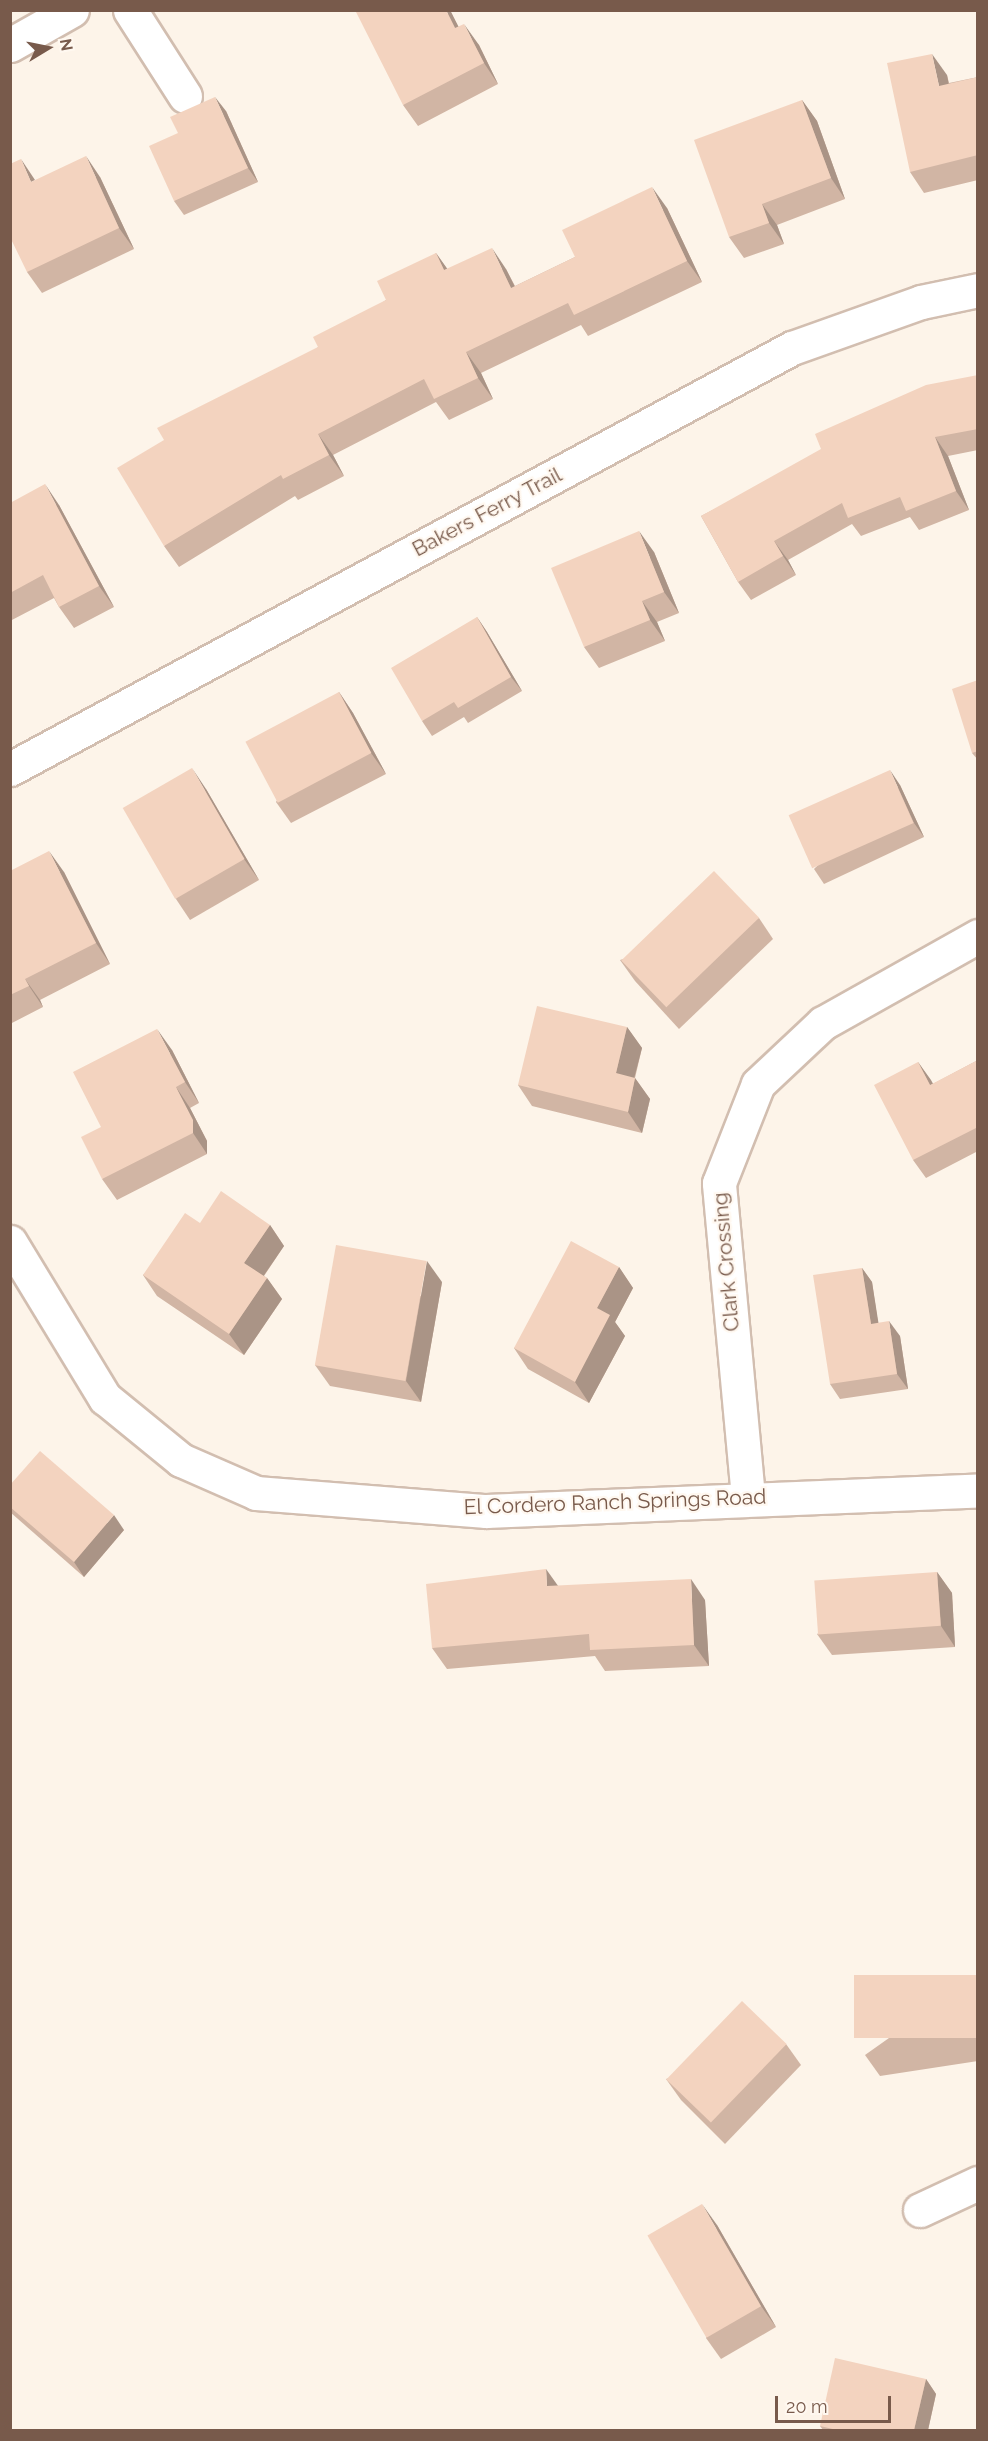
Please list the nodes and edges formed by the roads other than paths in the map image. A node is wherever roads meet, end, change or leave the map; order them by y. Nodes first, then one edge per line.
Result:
1 (72, 10) edge
2 (130, 10) edge
3 (10, 45) edge
4 (185, 96) dead end
5 (978, 290) edge
6 (10, 769) edge
7 (978, 936) edge
8 (10, 1242) edge
9 (978, 1490) edge
10 (748, 1497) junction
11 (978, 2183) edge
12 (920, 2210) dead end

1 - 3 street
2 - 4 street
5 - 6 street, Bakers Ferry Trail
7 - 10 street, Clark Crossing
8 - 10 street, El Cordero Ranch Springs Road
9 - 10 street, El Cordero Ranch Springs Road
11 - 12 street

